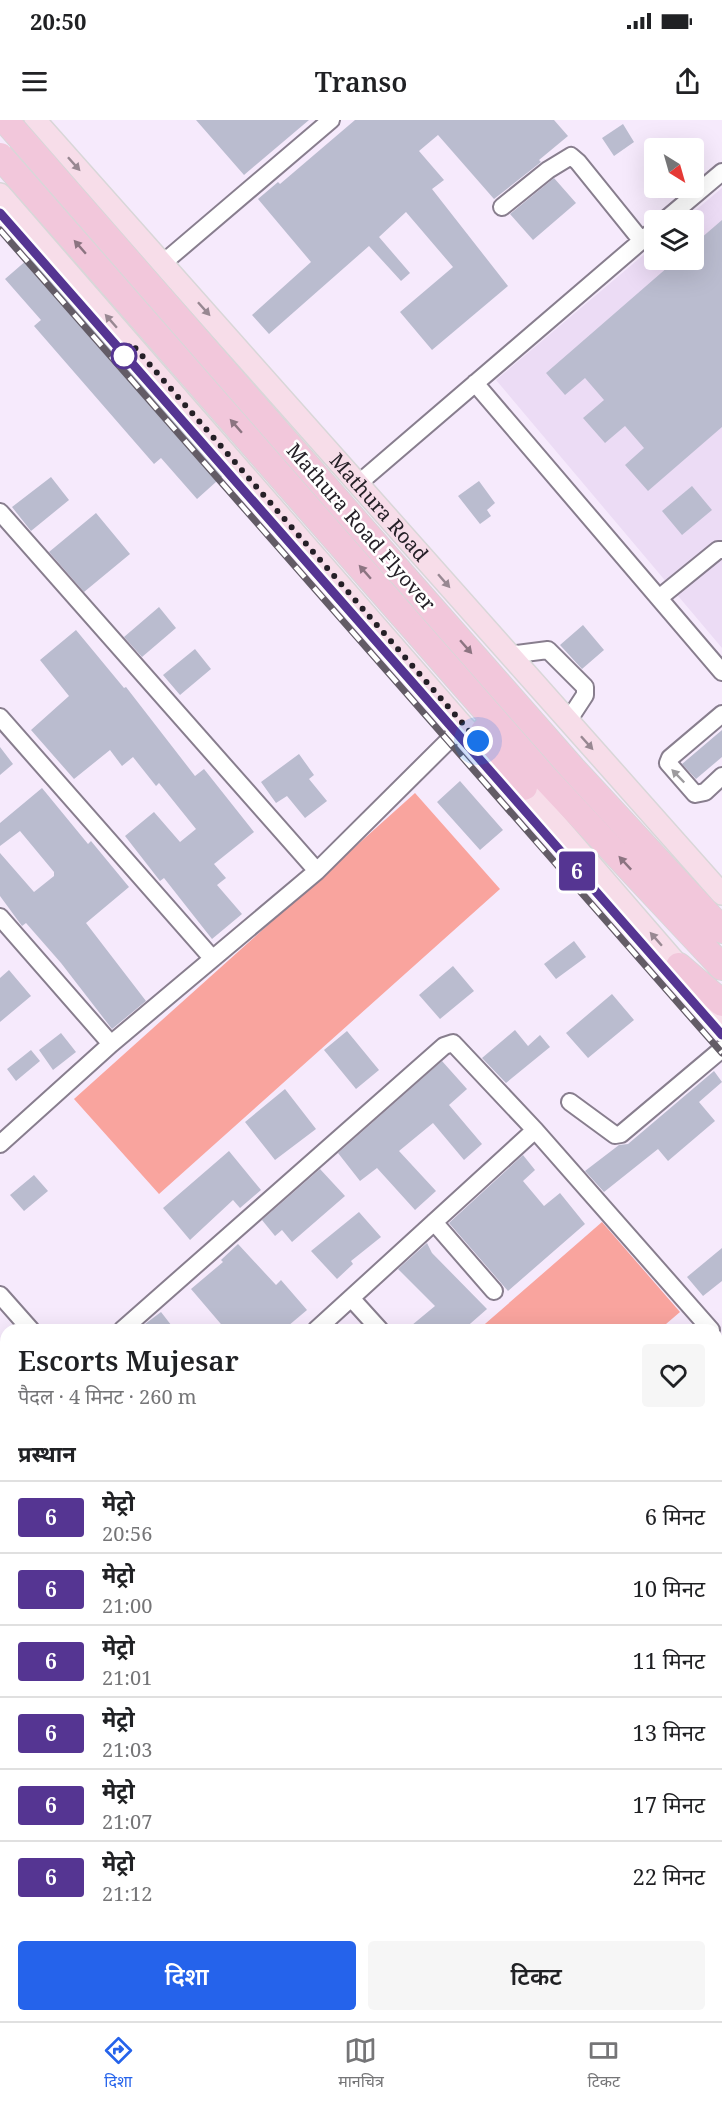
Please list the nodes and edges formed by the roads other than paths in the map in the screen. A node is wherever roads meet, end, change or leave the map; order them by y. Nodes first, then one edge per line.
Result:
1 (5, 120) edge
2 (331, 120) edge
3 (38, 121) edge
4 (0, 156) edge
5 (722, 172) edge
6 (0, 194) edge
7 (502, 207) dead end
8 (677, 210) edge
9 (644, 231) edge
10 (644, 238) edge
11 (163, 263) junction
12 (475, 383) junction
13 (359, 483) junction
14 (0, 512) edge
15 (722, 550) edge
16 (659, 598) junction
17 (425, 641) junction
18 (509, 655) junction
19 (722, 672) edge
20 (722, 714) edge
21 (0, 717) edge
22 (568, 721) junction
23 (463, 726) junction
24 (722, 776) edge
25 (524, 787) junction
26 (317, 871) junction
27 (722, 894) edge
28 (0, 917) edge
29 (720, 927) edge
30 (212, 958) junction
31 (679, 966) junction
32 (722, 967) edge
33 (722, 1003) edge
34 (722, 1016) edge
35 (111, 1044) junction
36 (722, 1049) edge
37 (570, 1102) dead end
38 (535, 1130) junction
39 (0, 1144) edge
40 (434, 1222) junction
41 (494, 1291) dead end
42 (0, 1295) edge
43 (351, 1298) junction
44 (26, 1324) edge
45 (129, 1324) edge
46 (323, 1324) edge
47 (375, 1324) edge
48 (706, 1324) edge

1 -> 29 highway, Mathura Road Flyover, bridge
2 - 11 street
3 -> 11 main road, Mathura Road
17 -> 4 highway, Mathura Road Flyover, bridge
5 - 8 street
23 -> 6 main road
7 - 9 street
10 - 12 street
11 -> 13 main road, Mathura Road
12 - 13 street
12 - 16 street
13 -> 18 main road, Mathura Road
14 - 26 street
15 - 16 street
16 - 19 street
17 - 25 highway
32 -> 17 highway
18 - 22 main road, Mathura Road
18 - 22 street
24 -> 20 street
21 - 30 street
22 -> 27 main road, Mathura Road
23 - 25 main road
23 - 26 street
31 -> 25 main road
26 - 30 street
28 - 35 street
30 - 35 street
31 - 33 highway
31 - 34 main road
35 - 39 street
36 - 37 street
38 - 40 street
38 - 45 street
38 - 48 street
40 - 41 street
40 - 43 street
42 - 44 street
43 - 46 street
43 - 47 street

